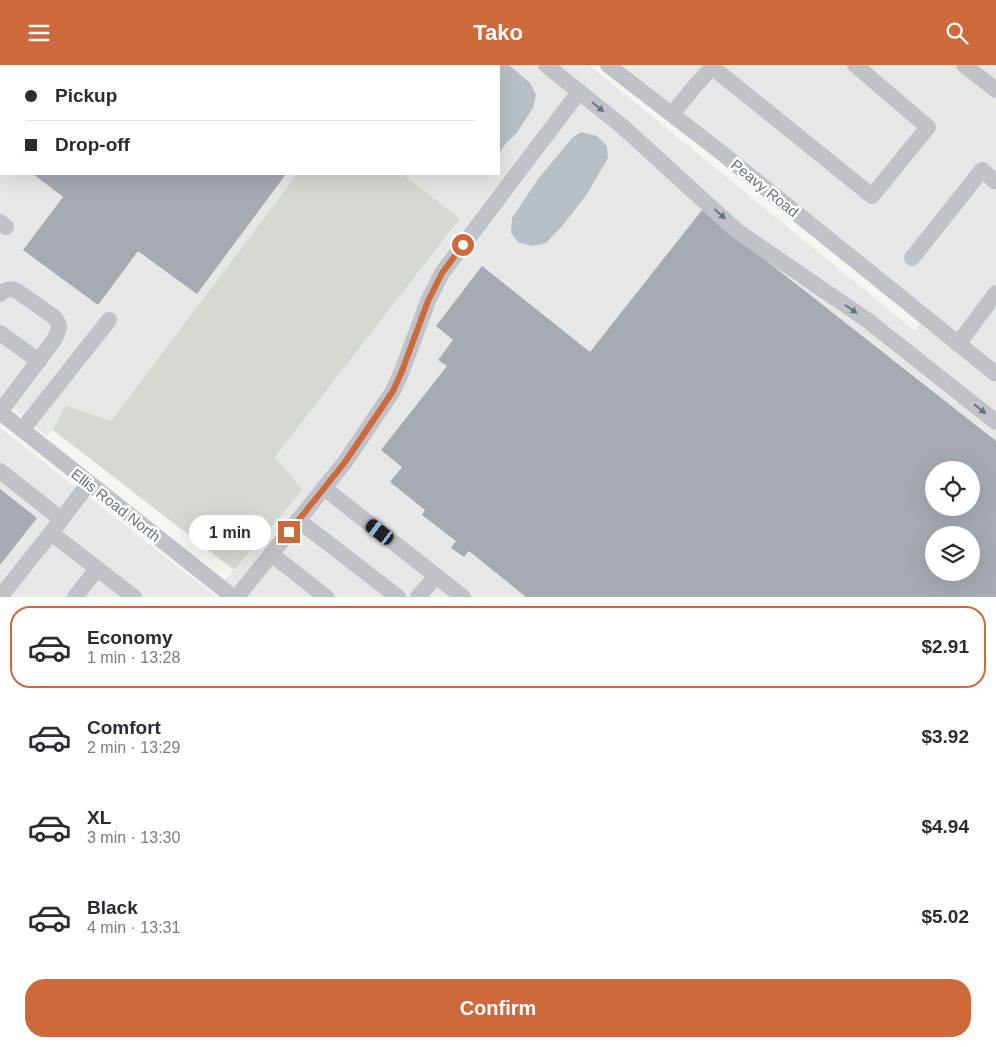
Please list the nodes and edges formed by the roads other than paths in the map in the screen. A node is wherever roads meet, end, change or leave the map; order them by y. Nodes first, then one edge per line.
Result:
1 (546, 65) edge
2 (608, 65) edge
3 (855, 65) edge
4 (964, 65) edge
5 (713, 66) edge
6 (996, 90) edge
7 (579, 91) junction
8 (672, 114) junction
9 (996, 182) edge
10 (912, 258) dead end
11 (996, 293) edge
12 (0, 294) edge
13 (109, 320) dead end
14 (0, 333) edge
15 (958, 344) junction
16 (39, 361) junction
17 (996, 374) edge
18 (0, 412) edge
19 (996, 423) edge
20 (22, 430) junction
21 (0, 471) edge
22 (89, 483) junction
23 (324, 488) junction
24 (61, 519) junction
25 (298, 520) junction
26 (51, 533) junction
27 (271, 554) junction
28 (97, 569) junction
29 (436, 576) junction
30 (0, 597) edge
31 (75, 597) edge
32 (134, 597) edge
33 (235, 597) edge
34 (326, 597) edge
35 (398, 597) edge
36 (418, 597) edge
37 (463, 597) edge

1 - 7 street
2 - 8 street, Peavy Road
3 - 5 street
4 - 6 street
5 - 8 street
7 -> 19 street
7 - 23 street
8 - 15 street, Peavy Road
9 - 10 street
11 - 15 street
12 - 16 street
13 - 20 street
14 - 16 street
15 - 17 street, Peavy Road
16 - 18 street
18 - 20 street, Ellis Road North
20 - 22 street, Ellis Road North
21 - 24 street
22 - 24 street
22 - 33 street, Ellis Road North
23 - 25 street
23 - 29 street
24 - 26 street
25 - 27 street
25 - 35 street
26 - 28 street
26 - 30 street
27 - 33 street
27 - 34 street
28 - 31 street
28 - 32 street
29 - 36 street
29 - 37 street

